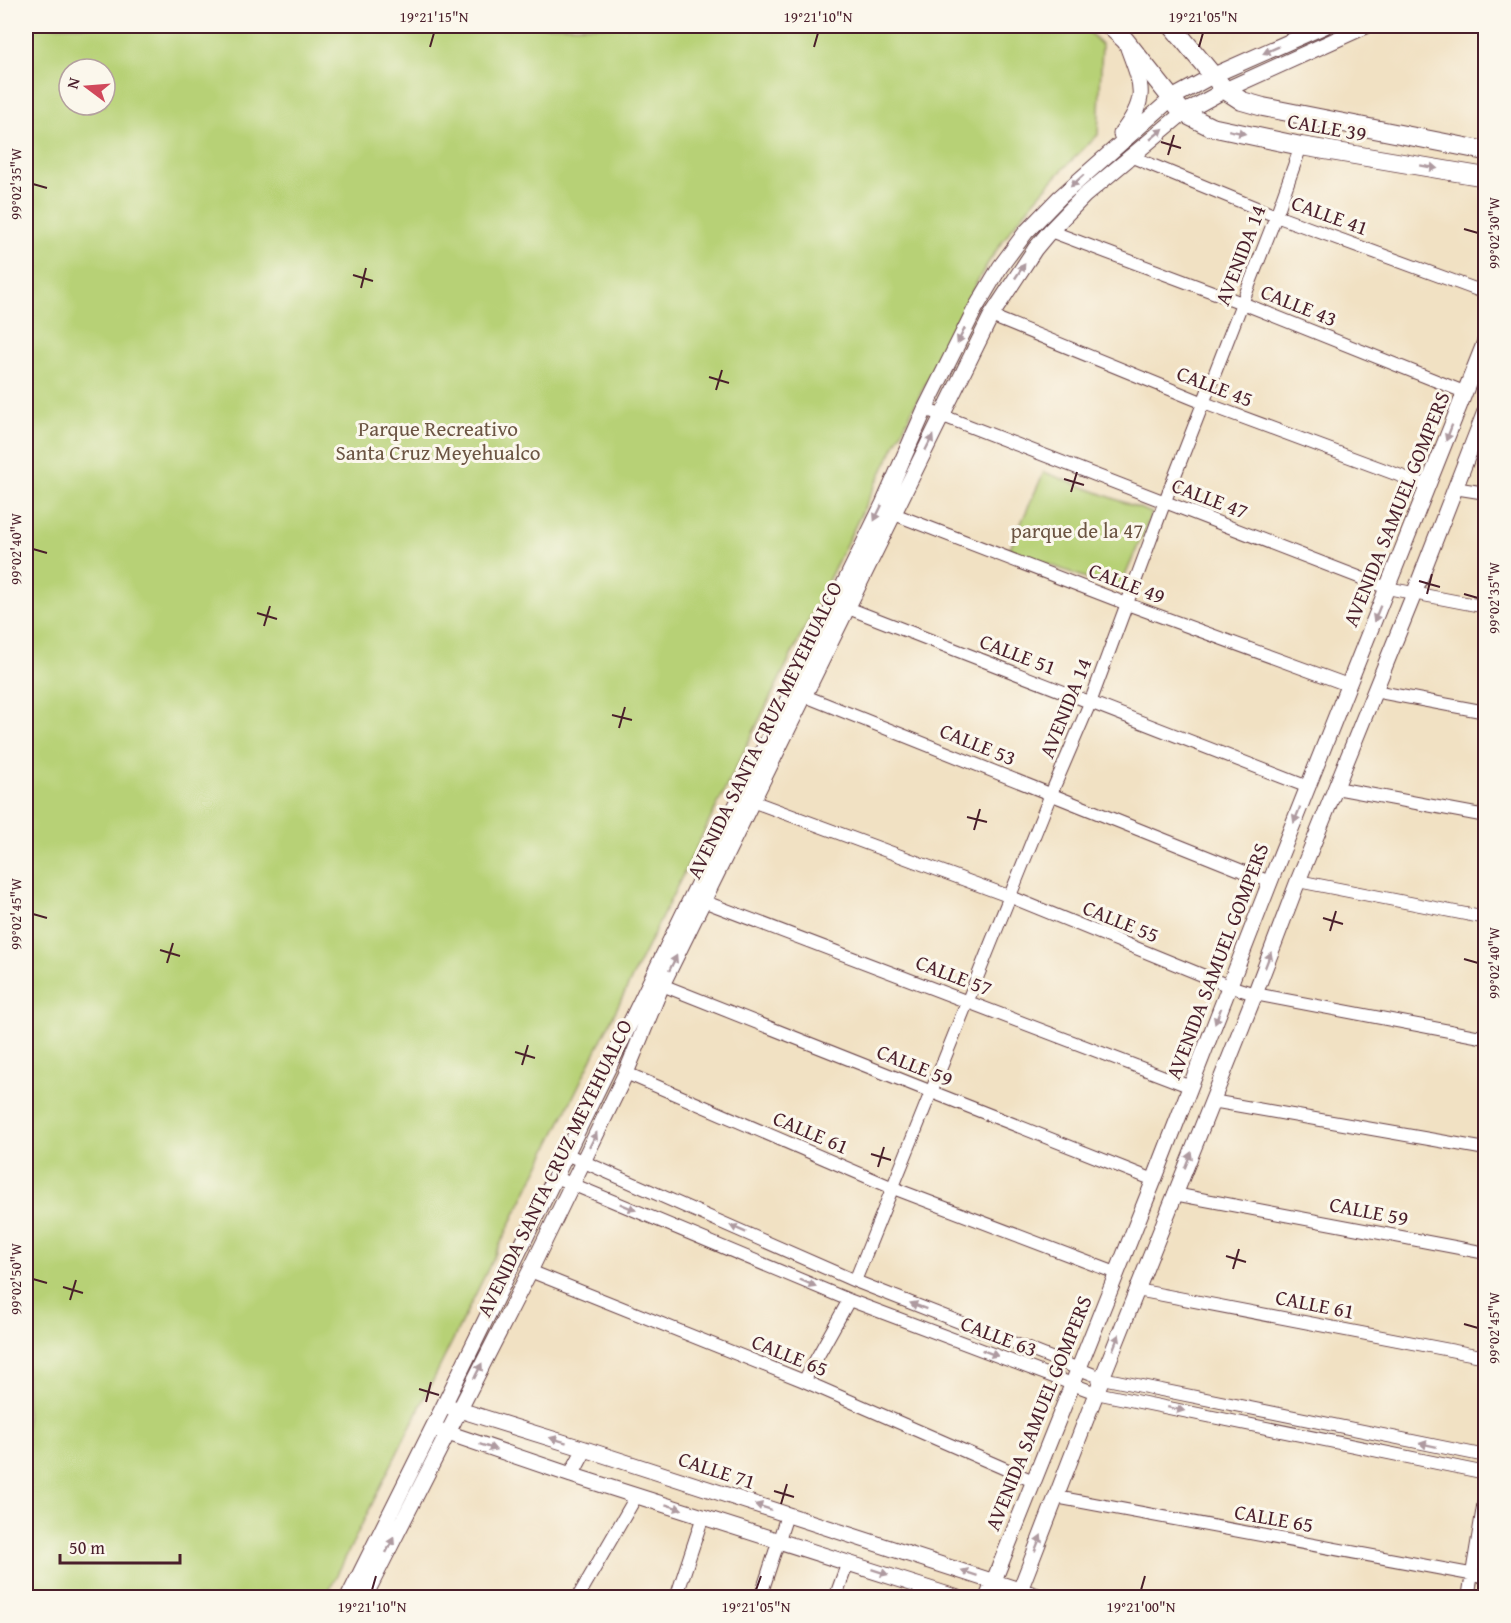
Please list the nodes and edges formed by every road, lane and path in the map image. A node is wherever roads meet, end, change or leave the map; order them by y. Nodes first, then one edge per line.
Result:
1 (1110, 26) edge
2 (1172, 26) edge
3 (1325, 26) edge
4 (1366, 26) edge
5 (1125, 40) junction
6 (1220, 82) junction
7 (1177, 105) junction
8 (1301, 146) junction
9 (1485, 151) edge
10 (1130, 156) junction
11 (1101, 161) junction
12 (1485, 177) edge
13 (1276, 216) junction
14 (1050, 231) junction
15 (1485, 293) edge
16 (1242, 303) junction
17 (991, 316) junction
18 (1485, 339) edge
19 (1464, 392) junction
20 (1204, 403) junction
21 (1485, 409) edge
22 (926, 410) junction
23 (942, 416) junction
24 (1428, 486) junction
25 (1454, 488) junction
26 (1485, 493) edge
27 (1165, 501) junction
28 (894, 514) junction
29 (1388, 588) junction
30 (1414, 594) junction
31 (1127, 604) junction
32 (1485, 607) edge
33 (848, 608) junction
34 (1348, 686) junction
35 (1374, 691) junction
36 (805, 696) junction
37 (1090, 703) junction
38 (1485, 712) edge
39 (1308, 787) junction
40 (1335, 788) junction
41 (1051, 794) junction
42 (752, 801) junction
43 (1485, 816) edge
44 (1298, 881) junction
45 (1270, 882) junction
46 (1011, 897) junction
47 (703, 900) junction
48 (1485, 918) edge
49 (662, 985) junction
50 (1229, 986) junction
51 (1255, 994) junction
52 (968, 1001) junction
53 (1485, 1038) edge
54 (626, 1073) junction
55 (1191, 1087) junction
56 (931, 1093) junction
57 (1212, 1101) junction
58 (1485, 1149) edge
59 (566, 1154) junction
60 (584, 1161) junction
61 (555, 1177) junction
62 (1154, 1180) junction
63 (572, 1184) junction
64 (893, 1188) junction
65 (1174, 1194) junction
66 (1485, 1253) edge
67 (530, 1271) junction
68 (1116, 1273) junction
69 (855, 1281) junction
70 (1137, 1290) junction
71 (849, 1300) junction
72 (1485, 1357) edge
73 (1078, 1368) junction
74 (1102, 1378) junction
75 (804, 1382) junction
76 (1072, 1384) junction
77 (1096, 1393) junction
78 (451, 1408) junction
79 (440, 1431) junction
80 (585, 1449) junction
81 (1485, 1456) edge
82 (1485, 1473) edge
83 (571, 1475) junction
84 (1033, 1481) junction
85 (1485, 1488) edge
86 (636, 1495) junction
87 (1056, 1497) junction
88 (787, 1515) junction
89 (703, 1516) junction
90 (779, 1540) junction
91 (848, 1562) junction
92 (1472, 1574) junction
93 (1485, 1576) edge
94 (993, 1581) junction
95 (920, 1592) edge
96 (1018, 1594) edge
97 (578, 1597) edge
98 (348, 1598) edge
99 (364, 1598) edge
100 (676, 1598) edge
101 (760, 1598) edge
102 (835, 1598) edge
103 (958, 1598) edge
104 (987, 1598) edge
105 (1044, 1598) edge
106 (1468, 1598) edge

1 - 5 main road
2 - 6 main road
3 -> 6 street, AVENIDA SANTA CRUZ MEYEHUALCO
4 - 6 street, AVENIDA SANTA CRUZ MEYEHUALCO
5 - 7 main road
5 - 11 street
6 - 7 street, AVENIDA SANTA CRUZ MEYEHUALCO
6 - 9 main road, CALLE 39
7 -> 8 main road, CALLE 39
10 -> 7 street, AVENIDA SANTA CRUZ MEYEHUALCO
7 - 11 street, AVENIDA SANTA CRUZ MEYEHUALCO
8 -> 12 main road, CALLE 39
8 - 13 street, AVENIDA 14
10 - 13 street, CALLE 41
10 - 14 street, AVENIDA SANTA CRUZ MEYEHUALCO
11 -> 22 street, AVENIDA SANTA CRUZ MEYEHUALCO
13 - 15 street, CALLE 41
13 - 16 street, AVENIDA 14
14 - 16 street, CALLE 43
17 -> 14 street, AVENIDA SANTA CRUZ MEYEHUALCO
16 - 19 street, CALLE 43
16 - 20 street, AVENIDA 14
17 - 20 street, CALLE 45
17 - 23 street, AVENIDA SANTA CRUZ MEYEHUALCO
18 - 19 street, AVENIDA SAMUEL GOMPERS
19 -> 24 street, AVENIDA SAMUEL GOMPERS
20 - 24 street, CALLE 45
20 - 27 street, AVENIDA 14
21 - 25 street
22 - 23 street, CALLE 47
22 -> 59 street, AVENIDA SANTA CRUZ MEYEHUALCO
23 - 27 street, CALLE 47
28 -> 23 street, AVENIDA SANTA CRUZ MEYEHUALCO
24 - 29 street, AVENIDA SAMUEL GOMPERS
25 - 26 street
25 - 30 street
27 - 29 street, CALLE 47
27 - 31 street, AVENIDA 14
28 - 31 street, CALLE 49
28 - 33 street, AVENIDA SANTA CRUZ MEYEHUALCO
29 - 30 street, CALLE 47
29 -> 34 street, AVENIDA SAMUEL GOMPERS
30 - 32 street, CALLE 47
30 - 35 street
31 - 34 street, CALLE 49
31 - 37 street, AVENIDA 14
33 - 36 street, AVENIDA SANTA CRUZ MEYEHUALCO
33 - 37 street, CALLE 51
34 - 39 street, AVENIDA SAMUEL GOMPERS
35 - 38 street
35 - 40 street
36 - 41 street, CALLE 53
36 - 42 street, AVENIDA SANTA CRUZ MEYEHUALCO
37 - 39 street, CALLE 51
37 - 41 street, AVENIDA 14
39 -> 45 street, AVENIDA SAMUEL GOMPERS
40 - 43 street
40 - 44 street
41 - 45 street, CALLE 53
41 - 46 street, AVENIDA 14
42 - 46 street, CALLE 55
42 - 47 street, AVENIDA SANTA CRUZ MEYEHUALCO
44 - 48 street
51 -> 44 street
45 - 50 street, AVENIDA SAMUEL GOMPERS
46 - 50 street, CALLE 55
46 - 52 street, AVENIDA 14
49 -> 47 street, AVENIDA SANTA CRUZ MEYEHUALCO
47 - 52 street, CALLE 57
49 - 54 street, AVENIDA SANTA CRUZ MEYEHUALCO
49 - 56 street, CALLE 59
50 - 51 street, CALLE 55
50 -> 55 street, AVENIDA SAMUEL GOMPERS
51 - 53 street, CALLE 55
51 - 57 street
52 - 55 street, CALLE 57
52 - 56 street, AVENIDA 14
60 -> 54 street, AVENIDA SANTA CRUZ MEYEHUALCO
54 - 64 street, CALLE 61
55 - 62 street, AVENIDA SAMUEL GOMPERS
56 - 62 street, CALLE 59
56 - 64 street, AVENIDA 14
57 - 58 street
65 -> 57 street
59 - 60 street, CALLE 63
59 - 61 street, AVENIDA SANTA CRUZ MEYEHUALCO
60 - 63 street, AVENIDA SANTA CRUZ MEYEHUALCO
69 -> 60 street, CALLE 63
61 - 63 street, CALLE 63
61 - 78 street, AVENIDA SANTA CRUZ MEYEHUALCO
62 - 68 street, AVENIDA SAMUEL GOMPERS
63 - 67 street, AVENIDA SANTA CRUZ MEYEHUALCO
63 -> 71 street, CALLE 63
64 - 68 street, CALLE 61
64 - 69 street, AVENIDA 14
65 - 66 street, CALLE 59
65 - 70 street
67 - 75 street, CALLE 65
78 -> 67 street, AVENIDA SANTA CRUZ MEYEHUALCO
68 - 73 street, AVENIDA SAMUEL GOMPERS
73 -> 69 street, CALLE 63
70 - 72 street, CALLE 61
74 -> 70 street
71 - 75 street
71 -> 76 street, CALLE 63
73 - 74 street, CALLE 63
73 - 76 street, AVENIDA SAMUEL GOMPERS
74 - 77 street
81 -> 74 street, CALLE 63
75 - 84 street, CALLE 65
76 - 77 street, CALLE 63
76 - 84 street, AVENIDA SAMUEL GOMPERS
77 -> 82 street, CALLE 63
77 - 87 street
78 - 79 street, AVENIDA SANTA CRUZ MEYEHUALCO
80 -> 78 street, CALLE 71
79 -> 83 street
79 - 98 street, AVENIDA SANTA CRUZ MEYEHUALCO
99 -> 79 street, AVENIDA SANTA CRUZ MEYEHUALCO
80 - 83 street
88 -> 80 street, CALLE 71
83 - 86 street
84 - 94 street, AVENIDA SAMUEL GOMPERS
85 - 92 street
86 -> 89 street
86 - 97 street
87 - 92 street, CALLE 65
96 -> 87 street
88 - 90 street
94 -> 88 street, CALLE 71
89 - 90 street
89 - 100 street
90 - 91 street
90 - 101 street
91 -> 95 street
91 - 102 street
92 - 93 street, CALLE 65
92 - 106 street
94 - 96 street, CALLE 71
94 - 104 street, AVENIDA SAMUEL GOMPERS
95 - 103 street
96 - 105 street, CALLE 71

